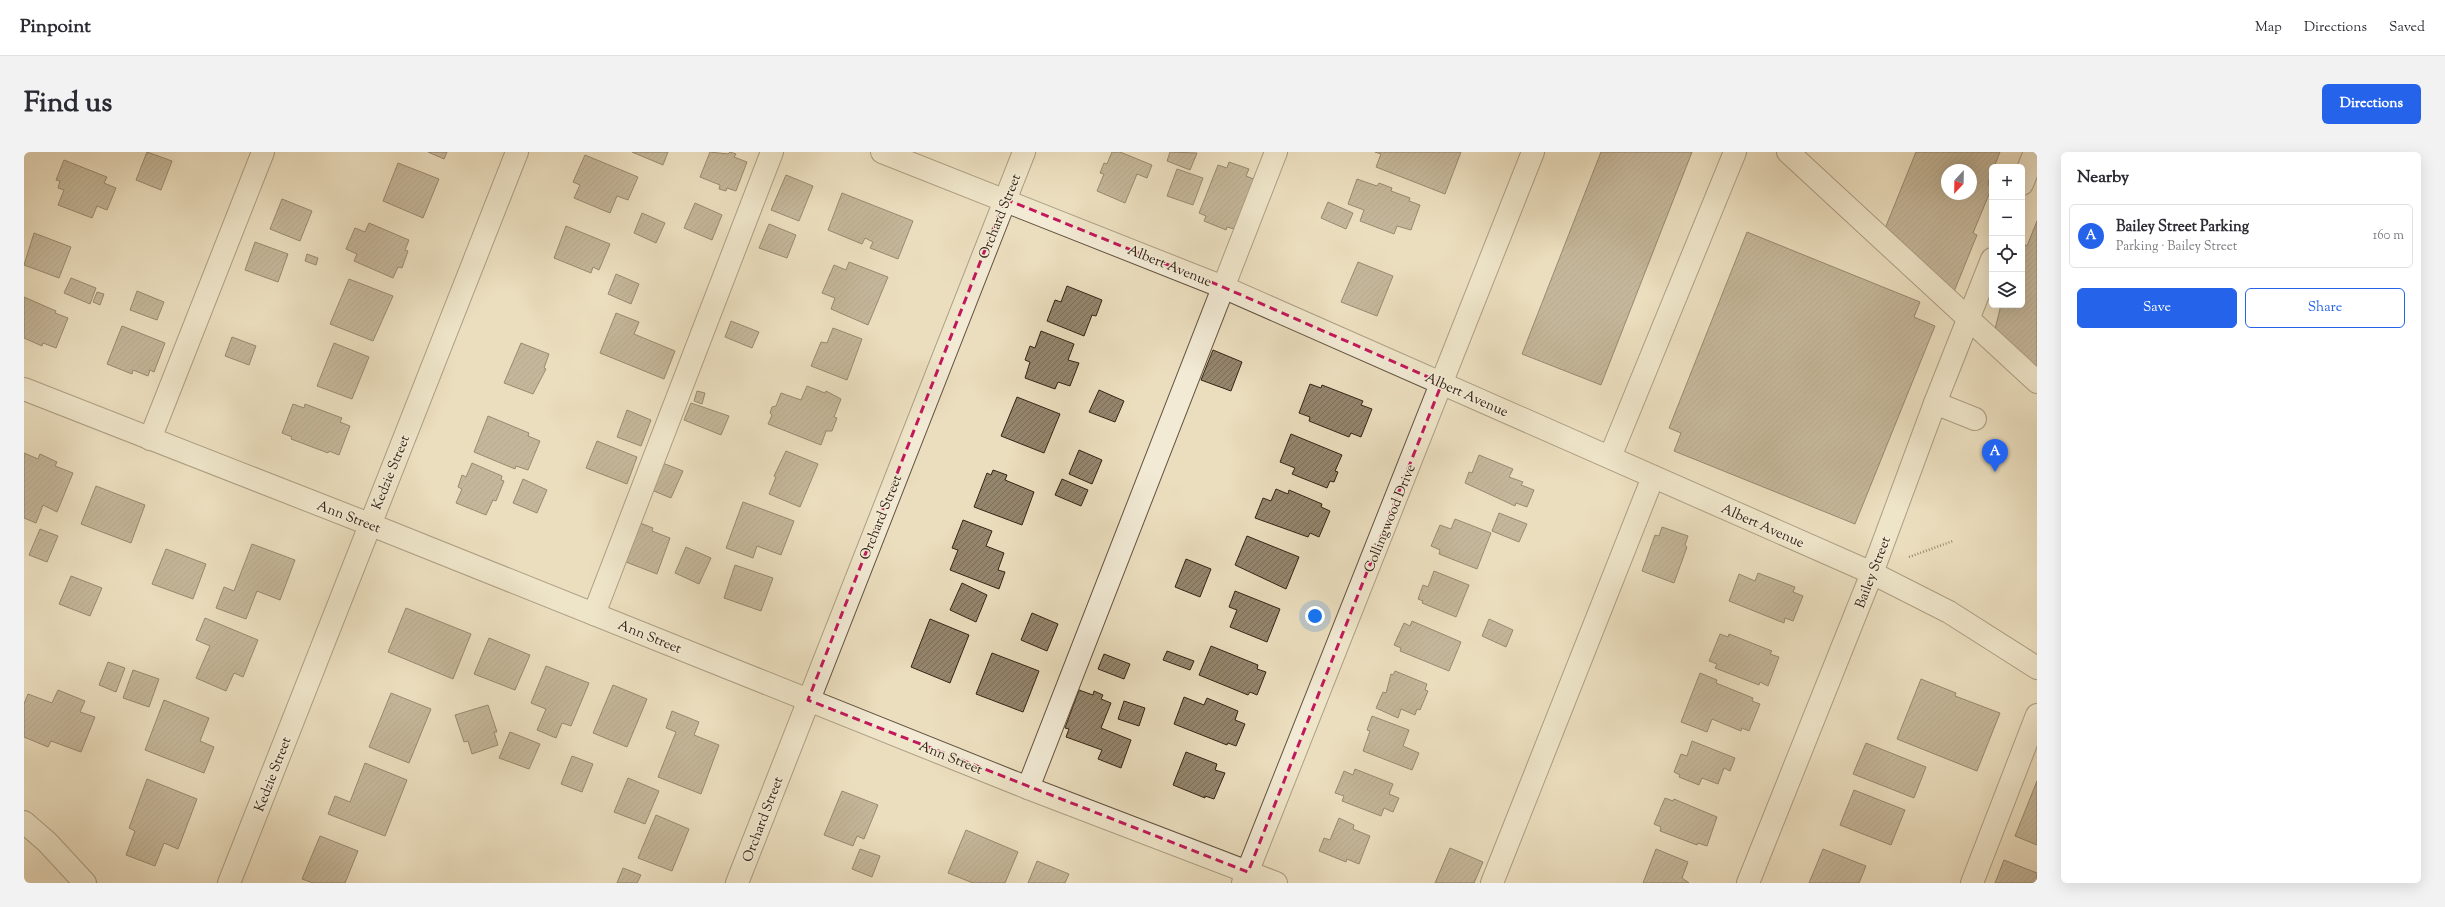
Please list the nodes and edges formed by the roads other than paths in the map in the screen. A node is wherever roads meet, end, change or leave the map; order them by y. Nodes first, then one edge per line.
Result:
1 (263, 152) edge
2 (517, 152) edge
3 (772, 152) edge
4 (882, 152) edge
5 (1024, 152) edge
6 (1276, 152) edge
7 (1533, 152) edge
8 (1735, 152) edge
9 (1788, 152) edge
10 (2035, 152) edge
11 (2025, 177) edge
12 (1005, 199) junction
13 (1989, 267) edge
14 (1223, 287) junction
15 (1969, 318) junction
16 (2037, 382) edge
17 (1442, 383) junction
18 (24, 389) edge
19 (1935, 403) junction
20 (1975, 419) dead end
21 (150, 439) junction
22 (1610, 457) junction
23 (1653, 477) junction
24 (369, 524) junction
25 (1872, 573) junction
26 (594, 614) junction
27 (2037, 668) edge
28 (808, 700) junction
29 (2037, 715) edge
30 (1028, 788) junction
31 (24, 822) edge
32 (1245, 877) edge
33 (85, 883) edge
34 (229, 883) edge
35 (737, 883) edge
36 (1276, 883) edge
37 (1492, 883) edge
38 (1748, 883) edge
39 (1972, 883) edge

1 - 21 street
2 - 24 street, Kedzie Street
3 - 26 street
4 - 12 street, Albert Avenue
5 - 12 street, Orchard Street
6 - 14 street
7 - 17 street, Collingwood Drive
8 - 22 street
9 - 15 street
10 - 11 street
12 - 14 street, Albert Avenue
12 - 28 street, Orchard Street
13 - 15 street, Bailey Street
14 - 17 street, Albert Avenue
14 - 30 street
15 - 16 street
15 - 19 street, Bailey Street
17 - 22 street, Albert Avenue
17 - 32 street, Collingwood Drive
18 - 21 street, Ann Street
19 - 20 street
19 - 25 street, Bailey Street
21 - 24 street, Ann Street
22 - 23 street, Albert Avenue
23 - 25 street, Albert Avenue
23 - 37 street
24 - 26 street, Ann Street
24 - 34 street, Kedzie Street
25 - 27 street, Albert Avenue
25 - 38 street, Bailey Street
26 - 28 street, Ann Street
28 - 30 street, Ann Street
28 - 35 street, Orchard Street
29 - 39 street
30 - 32 street, Ann Street
31 - 33 street
32 - 36 street, Ann Street

